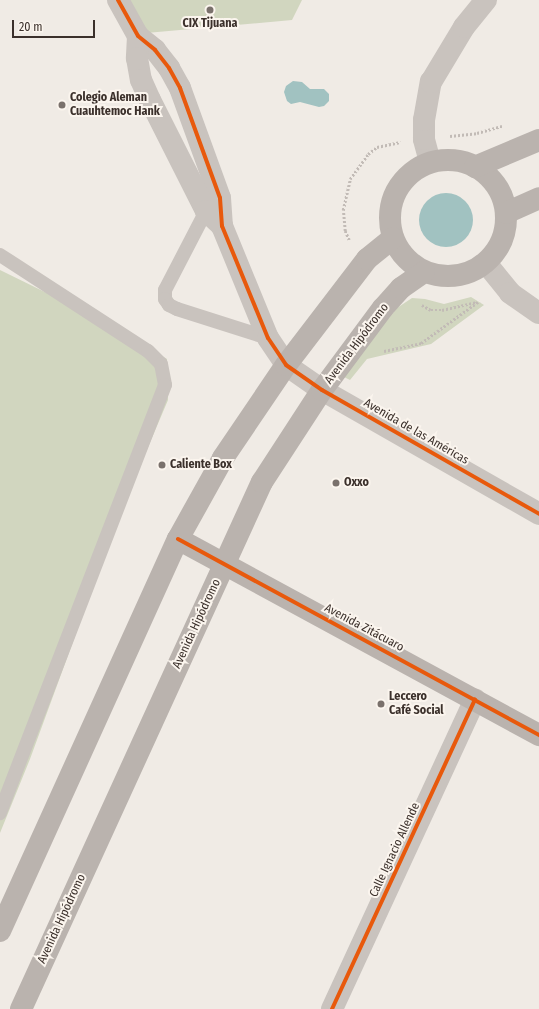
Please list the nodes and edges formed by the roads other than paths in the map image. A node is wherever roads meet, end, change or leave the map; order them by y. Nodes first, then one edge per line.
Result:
1 (118, 0) edge
2 (486, 0) edge
3 (138, 36) junction
4 (539, 140) edge
5 (430, 162) junction
6 (475, 167) junction
7 (539, 198) edge
8 (206, 211) junction
9 (506, 212) junction
10 (222, 226) junction
11 (393, 238) junction
12 (0, 255) edge
13 (486, 263) junction
14 (424, 272) junction
15 (539, 313) edge
16 (268, 338) junction
17 (286, 365) junction
18 (322, 390) junction
19 (539, 514) edge
20 (178, 540) junction
21 (224, 564) junction
22 (475, 699) junction
23 (539, 735) edge
24 (0, 813) edge
25 (0, 931) edge
26 (21, 1009) edge
27 (332, 1009) edge

1 - 3 street
2 - 5 street
3 - 8 street
3 - 10 street
4 - 6 main road
5 - 6 main road
5 - 11 main road
6 - 9 main road
7 - 9 main road
8 - 10 street
8 - 16 lane
9 - 13 main road
10 - 16 street
11 - 14 main road
11 - 17 main road
12 - 24 lane
13 - 14 main road
13 - 15 street
14 - 18 main road, Avenida Hipódromo
16 - 17 street
17 - 18 street, Avenida de las Américas
17 - 20 main road
18 - 19 street, Avenida de las Américas
18 - 21 main road, Avenida Hipódromo
20 - 21 main road, Avenida Zitácuaro
20 - 25 main road
21 - 22 main road, Avenida Zitácuaro
21 - 26 main road, Avenida Hipódromo
22 - 23 main road, Avenida Zitácuaro
22 - 27 street, Calle Ignacio Allende

